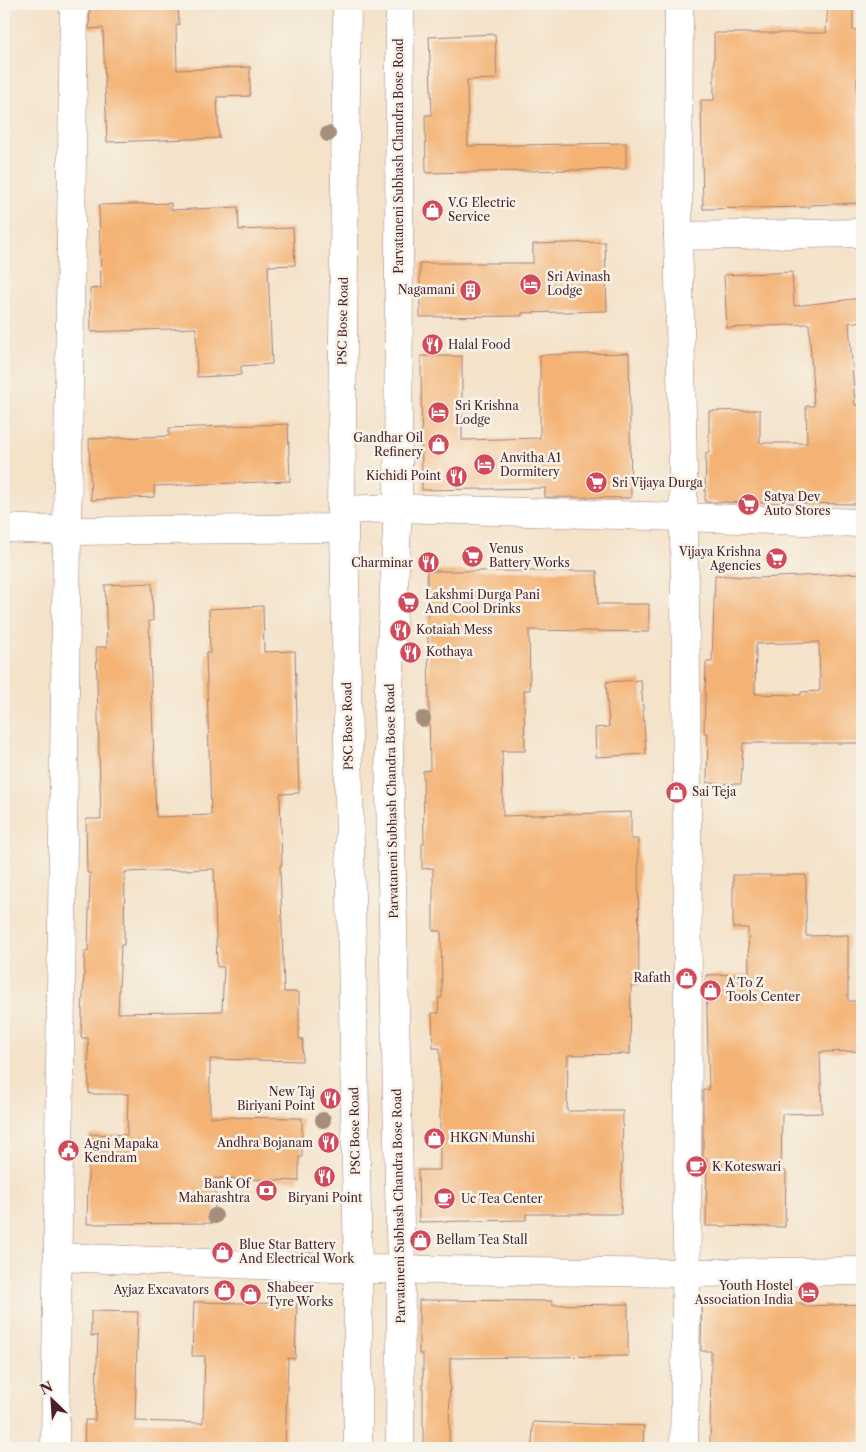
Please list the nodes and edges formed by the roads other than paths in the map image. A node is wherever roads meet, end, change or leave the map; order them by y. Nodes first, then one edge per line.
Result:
1 (74, 4) edge
2 (347, 4) edge
3 (400, 4) edge
4 (679, 4) edge
5 (862, 233) edge
6 (678, 236) junction
7 (398, 508) junction
8 (342, 519) junction
9 (685, 519) junction
10 (862, 523) edge
11 (4, 528) edge
12 (68, 531) junction
13 (58, 1258) junction
14 (358, 1269) junction
15 (401, 1269) junction
16 (862, 1271) edge
17 (687, 1273) junction
18 (56, 1448) edge
19 (358, 1448) edge
20 (400, 1448) edge
21 (684, 1448) edge

1 - 12 street
2 - 8 street, PSC Bose Road
3 - 7 street, Parvataneni Subhash Chandra Bose Road
4 - 6 street
5 - 6 street
6 - 9 street
7 - 8 street
7 - 9 street
7 - 15 street, Parvataneni Subhash Chandra Bose Road
8 - 12 street
8 - 14 street, PSC Bose Road
9 - 10 street
9 - 17 street
11 - 12 street
12 - 13 street
13 - 14 street
13 - 18 street
14 - 15 street
14 - 19 street, PSC Bose Road
15 - 17 street
15 - 20 street, Parvataneni Subhash Chandra Bose Road
16 - 17 street
17 - 21 street

